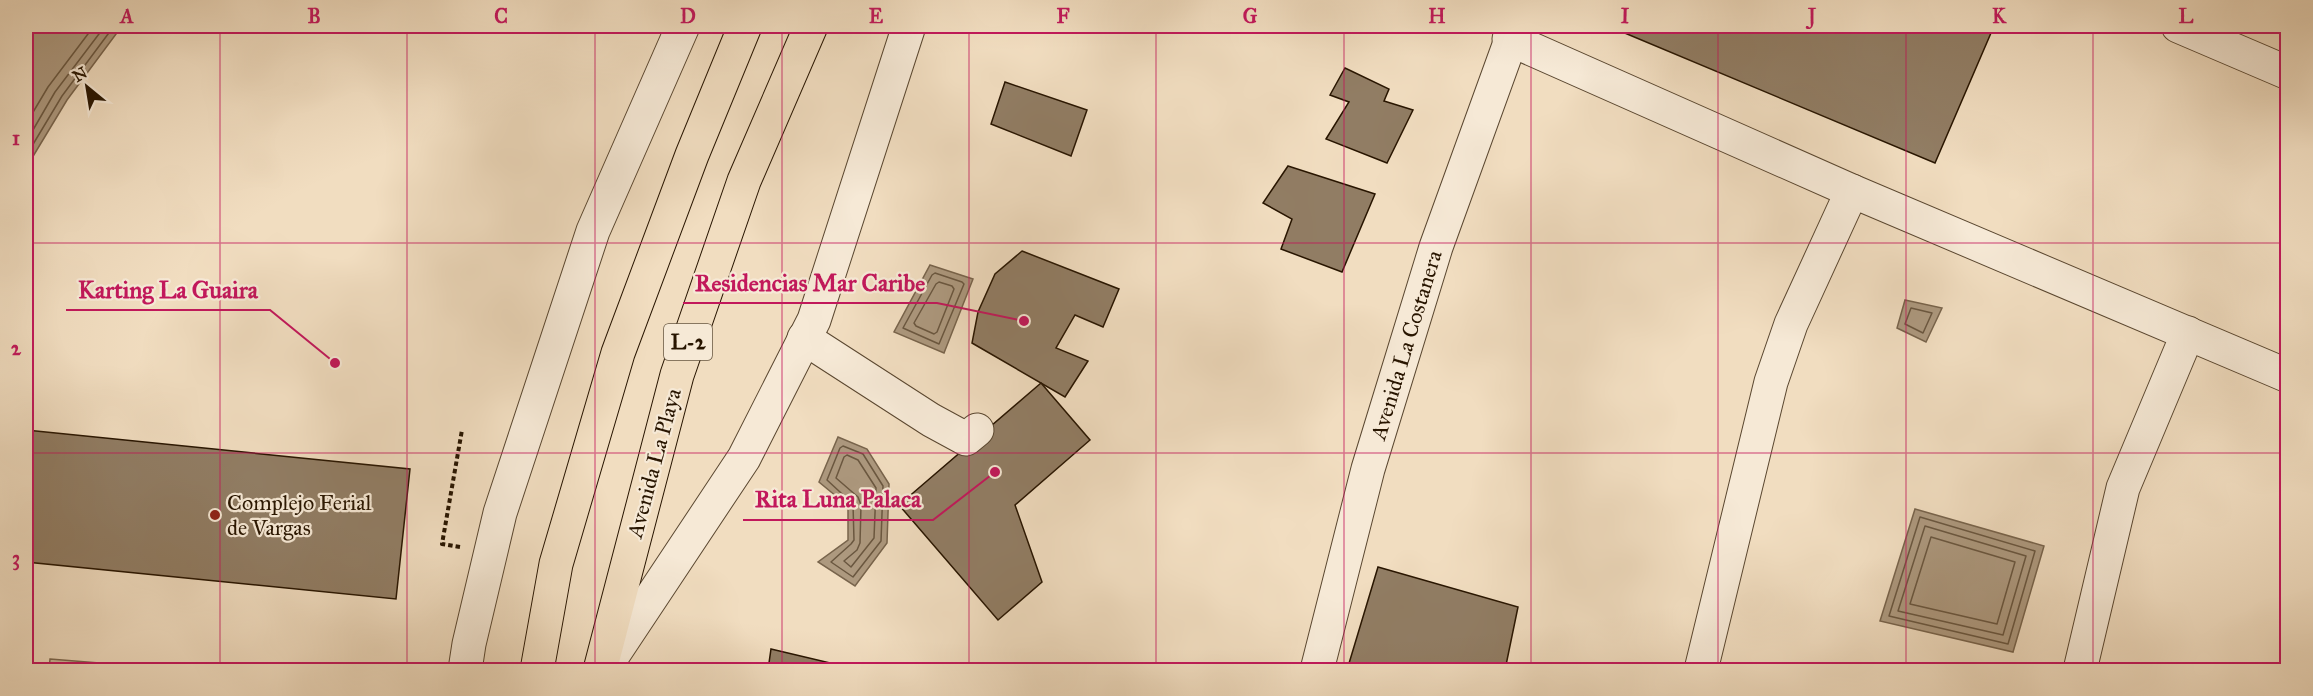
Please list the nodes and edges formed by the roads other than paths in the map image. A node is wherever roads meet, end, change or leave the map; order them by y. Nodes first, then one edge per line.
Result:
1 (683, 26) edge
2 (745, 26) edge
3 (811, 26) edge
4 (909, 26) edge
5 (2178, 26) edge
6 (1513, 32) edge
7 (2288, 73) edge
8 (1852, 191) junction
9 (2188, 333) junction
10 (804, 338) junction
11 (2288, 376) edge
12 (977, 430) dead end
13 (465, 670) edge
14 (537, 670) edge
15 (602, 670) edge
16 (1317, 670) edge
17 (1701, 670) edge
18 (2080, 670) edge

1 - 13 street
2 - 14 main road, L-2
3 - 15 main road, Avenida La Playa / L-2
4 - 10 street
5 - 7 street
6 - 8 street
6 - 16 street, Avenida La Costanera
8 - 9 street
8 - 17 street
9 - 11 street
9 - 18 street
10 - 12 street
10 - 15 street

